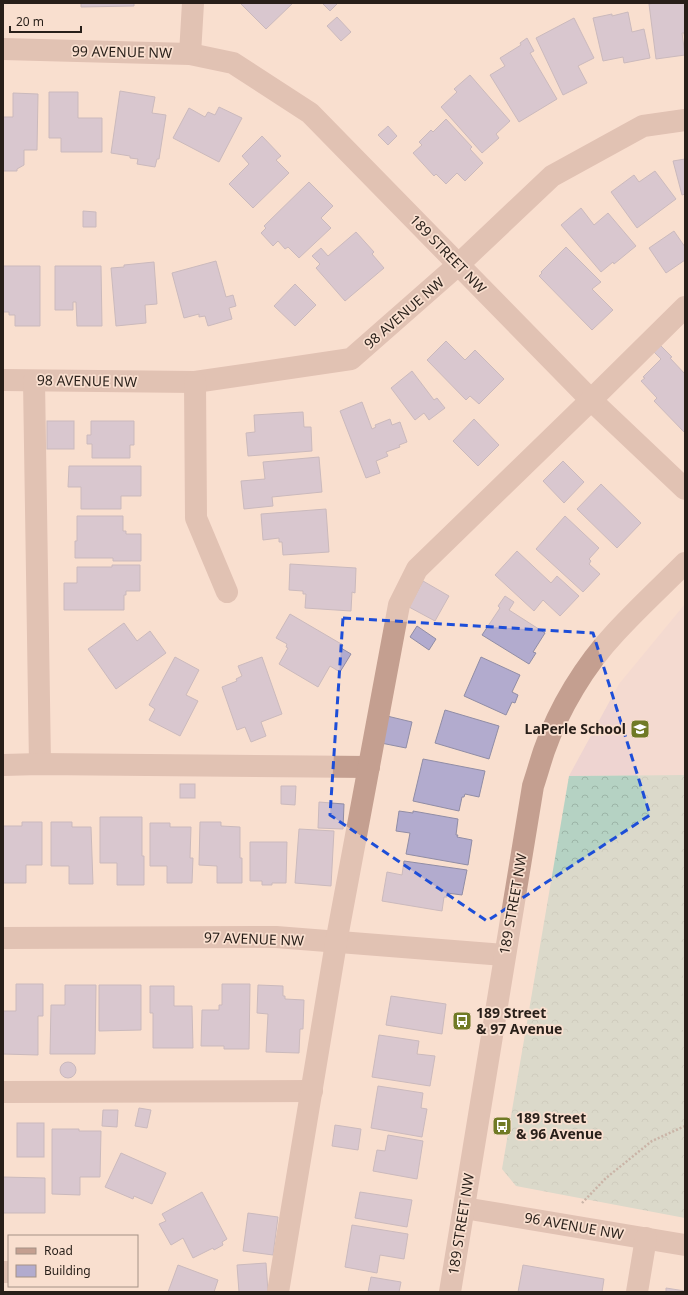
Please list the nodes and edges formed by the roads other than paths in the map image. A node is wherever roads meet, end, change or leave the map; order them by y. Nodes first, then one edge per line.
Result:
1 (193, 3) edge
2 (3, 50) edge
3 (190, 54) junction
4 (685, 120) edge
5 (458, 265) junction
6 (685, 308) edge
7 (3, 380) edge
8 (34, 380) junction
9 (195, 382) junction
10 (591, 400) junction
11 (685, 489) edge
12 (685, 563) edge
13 (227, 592) dead end
14 (40, 764) junction
15 (3, 765) edge
16 (369, 767) junction
17 (3, 938) edge
18 (336, 943) junction
19 (504, 955) junction
20 (312, 1091) junction
21 (3, 1092) edge
22 (464, 1208) junction
23 (646, 1238) junction
24 (685, 1245) edge
25 (278, 1292) edge
26 (450, 1292) edge
27 (637, 1292) edge

1 - 3 street, 99 AVENUE NW
2 - 3 street, 99 AVENUE NW
3 - 5 street, 189 STREET NW
4 - 5 street, 98 AVENUE NW
5 - 9 street, 98 AVENUE NW
5 - 10 street, 189 STREET NW
6 - 10 street
7 - 8 street, 98 AVENUE NW
8 - 9 street, 98 AVENUE NW
8 - 14 street
9 - 13 street
10 - 11 street, 189 STREET NW
10 - 16 street
12 - 19 street, 189 STREET NW
14 - 15 street
14 - 16 street
16 - 18 street
17 - 18 street, 97 AVENUE NW
18 - 19 street, 97 AVENUE NW
18 - 20 street
19 - 22 street, 189 STREET NW
20 - 21 street
20 - 25 street
22 - 23 street, 96 AVENUE NW
22 - 26 street, 189 STREET NW
23 - 24 street, 96 AVENUE NW
23 - 27 street

